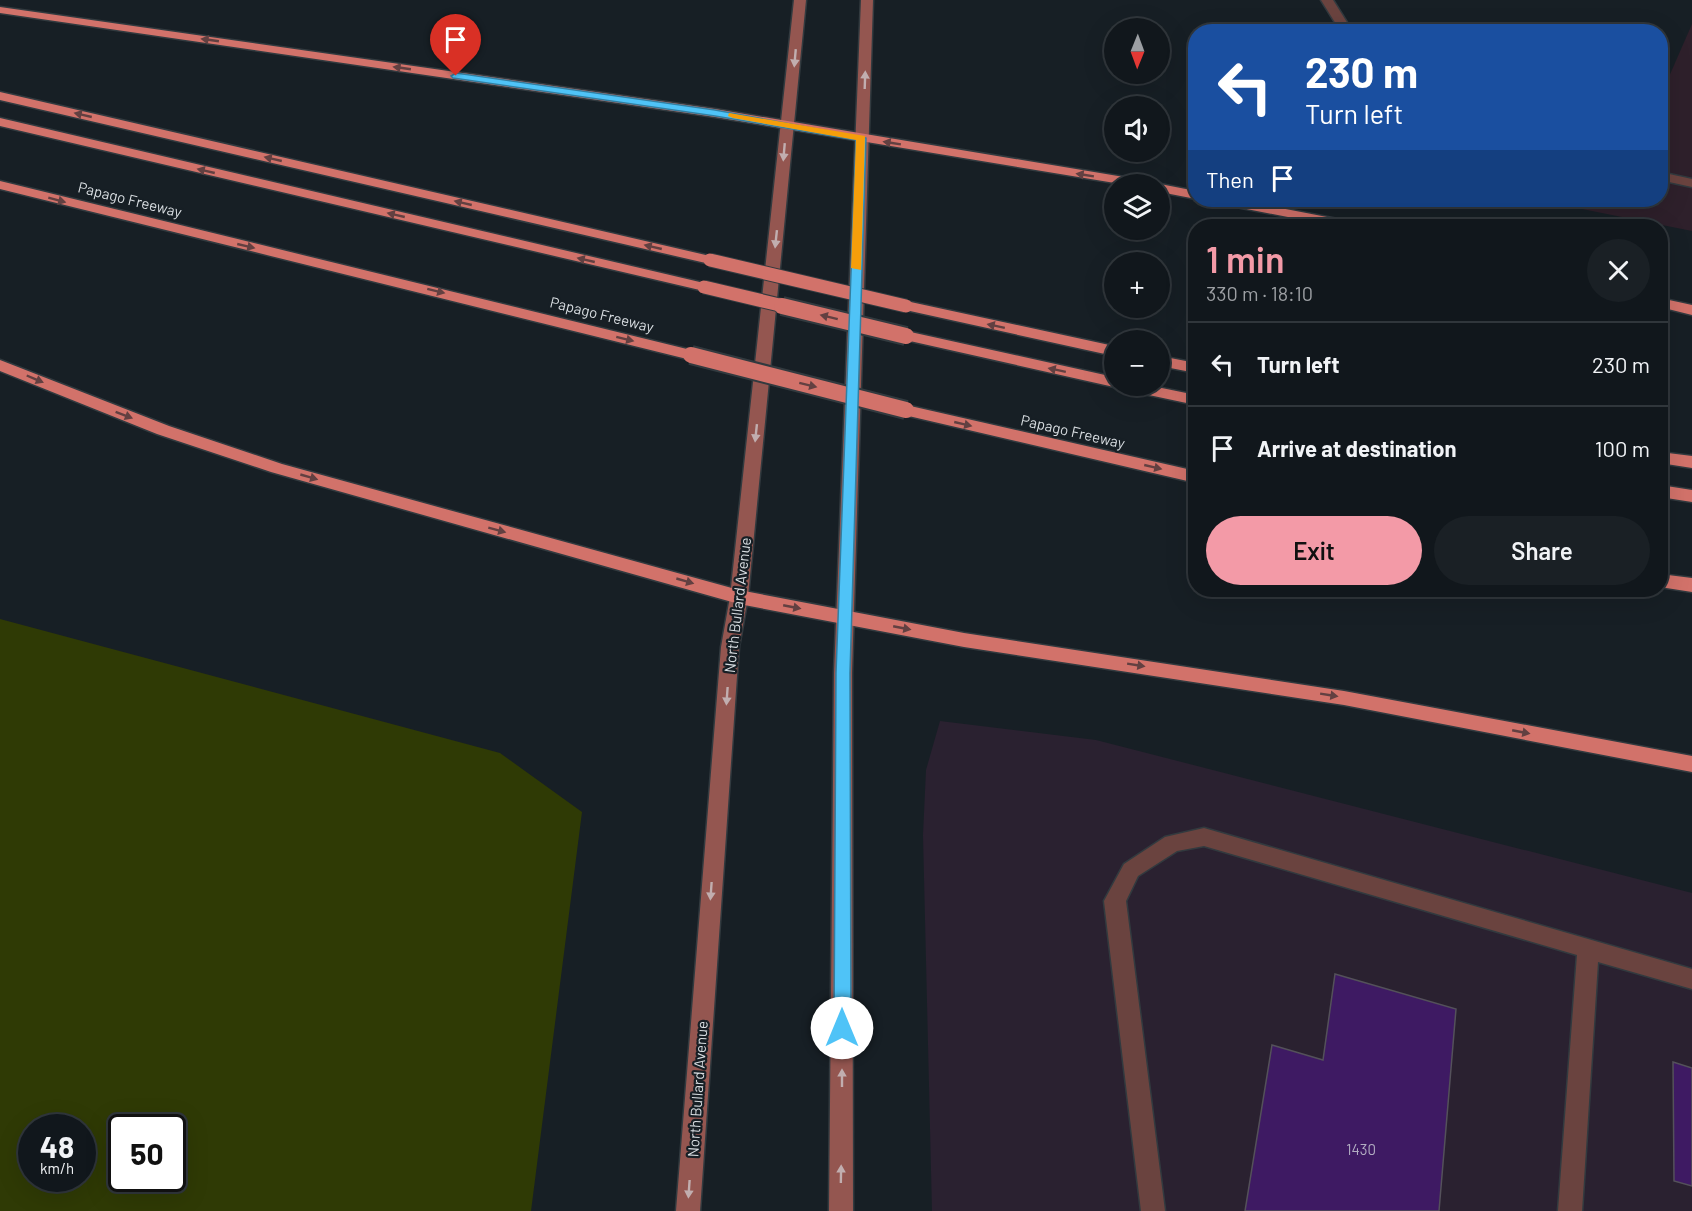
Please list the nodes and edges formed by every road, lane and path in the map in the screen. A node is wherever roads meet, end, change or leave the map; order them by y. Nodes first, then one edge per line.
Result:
1 (800, 0) edge
2 (867, 0) edge
3 (1327, 0) edge
4 (0, 10) edge
5 (1342, 24) edge
6 (0, 96) edge
7 (0, 122) edge
8 (787, 124) junction
9 (861, 138) junction
10 (1104, 178) edge
11 (1668, 178) edge
12 (1692, 183) edge
13 (0, 185) edge
14 (1170, 190) edge
15 (1188, 193) edge
16 (1257, 207) edge
17 (1317, 219) edge
18 (1668, 304) edge
19 (1692, 310) edge
20 (1104, 349) edge
21 (1170, 363) edge
22 (0, 364) edge
23 (1188, 366) edge
24 (1104, 380) edge
25 (1170, 394) edge
26 (1188, 398) edge
27 (1668, 458) edge
28 (1692, 462) edge
29 (1188, 475) edge
30 (1668, 492) edge
31 (1692, 496) edge
32 (1668, 580) edge
33 (1692, 585) edge
34 (739, 597) junction
35 (844, 617) junction
36 (1692, 764) edge
37 (1588, 949) junction
38 (1692, 979) edge
39 (688, 1211) edge
40 (841, 1211) edge
41 (1153, 1211) edge
42 (1570, 1211) edge

1 -> 8 main road, North Bullard Avenue
9 -> 2 main road
3 - 5 street
8 -> 4 highway
20 -> 6 highway, bridge
24 -> 7 highway, bridge
8 - 9 highway
8 -> 34 main road, North Bullard Avenue
10 -> 9 highway
9 - 35 main road
11 - 12 street
13 -> 29 highway, Papago Freeway, bridge
14 - 15 highway
16 - 17 highway
18 - 19 highway
21 - 23 highway
22 -> 34 highway
25 - 26 highway
27 - 28 highway
30 - 31 highway
32 - 33 highway
34 -> 35 highway
34 -> 39 main road, North Bullard Avenue
35 -> 36 highway
40 -> 35 main road
37 - 38 street
37 - 41 street
37 - 42 street

